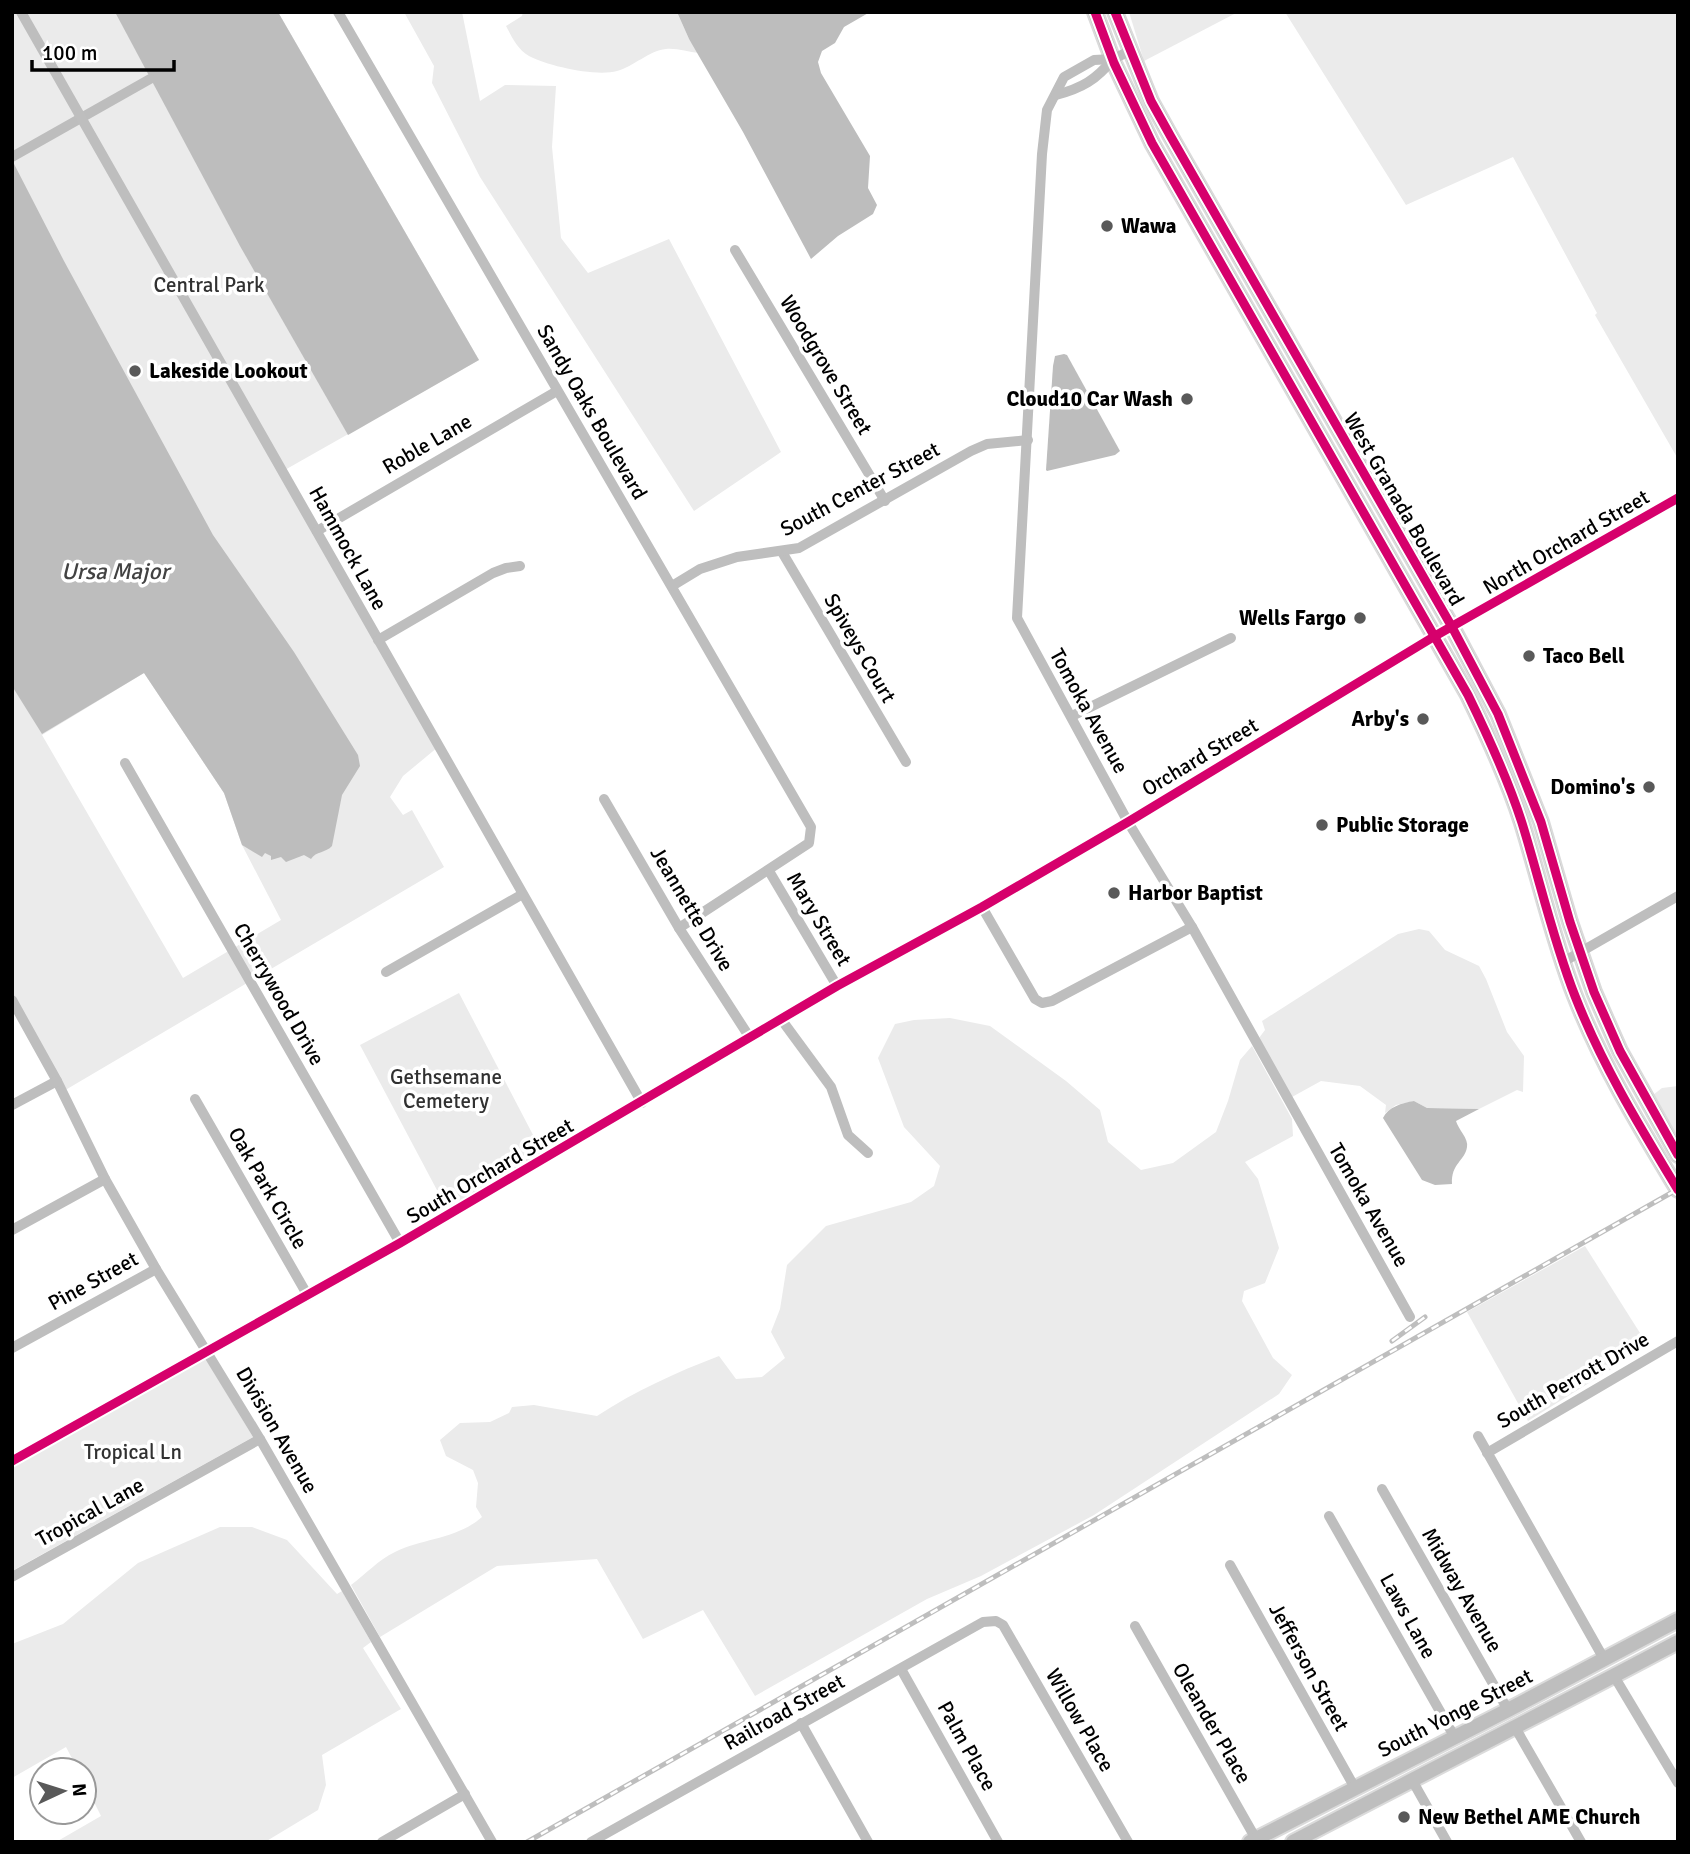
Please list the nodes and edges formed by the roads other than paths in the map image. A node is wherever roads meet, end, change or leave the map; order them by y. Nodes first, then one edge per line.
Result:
1 (20, 12) edge
2 (338, 12) edge
3 (1095, 12) edge
4 (1115, 12) edge
5 (1130, 51) junction
6 (1112, 59) junction
7 (1056, 95) junction
8 (735, 250) dead end
9 (1305, 372) junction
10 (1289, 382) junction
11 (557, 391) junction
12 (1028, 440) junction
13 (1678, 498) edge
14 (885, 501) junction
15 (317, 531) junction
16 (782, 552) junction
17 (520, 566) dead end
18 (672, 586) junction
19 (1452, 627) junction
20 (1435, 636) junction
21 (1231, 638) dead end
22 (378, 640) junction
23 (1072, 716) junction
24 (906, 762) dead end
25 (125, 763) dead end
26 (1510, 792) junction
27 (604, 799) dead end
28 (1128, 822) junction
29 (1541, 822) junction
30 (769, 871) junction
31 (521, 895) junction
32 (1678, 896) edge
33 (982, 906) junction
34 (1192, 927) junction
35 (679, 928) junction
36 (1580, 952) junction
37 (1563, 962) junction
38 (386, 972) dead end
39 (837, 986) junction
40 (12, 1000) edge
41 (781, 1019) junction
42 (750, 1038) junction
43 (57, 1081) junction
44 (195, 1099) dead end
45 (642, 1103) junction
46 (12, 1105) edge
47 (1652, 1109) junction
48 (1635, 1119) junction
49 (868, 1153) dead end
50 (1678, 1155) edge
51 (106, 1179) junction
52 (1678, 1189) edge
53 (12, 1230) edge
54 (400, 1243) junction
55 (156, 1269) junction
56 (308, 1296) junction
57 (1410, 1317) dead end
58 (1678, 1340) edge
59 (12, 1348) edge
60 (208, 1352) junction
61 (1478, 1436) dead end
62 (260, 1439) junction
63 (1487, 1453) junction
64 (12, 1461) edge
65 (1382, 1489) dead end
66 (1329, 1516) dead end
67 (1230, 1565) dead end
68 (12, 1577) edge
69 (1678, 1620) edge
70 (996, 1621) joint
71 (1135, 1626) dead end
72 (1678, 1642) edge
73 (1604, 1659) junction
74 (901, 1669) junction
75 (1614, 1676) junction
76 (1508, 1710) junction
77 (1541, 1715) junction
78 (802, 1723) junction
79 (1516, 1729) junction
80 (1454, 1736) junction
81 (1412, 1780) junction
82 (1678, 1783) edge
83 (1355, 1788) junction
84 (465, 1794) junction
85 (1253, 1840) edge
86 (382, 1842) edge
87 (492, 1842) edge
88 (591, 1842) edge
89 (868, 1842) edge
90 (998, 1842) edge
91 (1128, 1842) edge
92 (1293, 1842) edge
93 (1447, 1842) edge
94 (1581, 1842) edge

1 - 15 street, Hammock Lane
2 - 11 street, Sandy Oaks Boulevard
3 - 6 main road, West Granada Boulevard
4 - 5 main road, West Granada Boulevard
5 - 6 street, Tomoka Avenue
5 - 9 main road, West Granada Boulevard
6 - 7 street, Tomoka Avenue
6 - 7 street, Tomoka Avenue
6 - 10 main road, West Granada Boulevard
7 - 12 street, Tomoka Avenue
8 - 14 street, Woodgrove Street
9 - 10 street
9 - 19 main road, West Granada Boulevard
10 - 20 main road, West Granada Boulevard
11 - 15 street, Roble Lane
11 - 18 street, Sandy Oaks Boulevard
12 - 14 street, South Center Street
12 - 23 street, Tomoka Avenue
13 - 19 street, North Orchard Street
14 - 16 street, South Center Street
15 - 22 street, Hammock Lane
16 - 18 street, South Center Street
16 - 24 street, Spiveys Court
17 - 22 street
18 - 30 street, Sandy Oaks Boulevard
19 - 20 street, North Orchard Street
19 - 29 main road, West Granada Boulevard
20 - 26 main road, West Granada Boulevard
20 - 28 street, Orchard Street
21 - 23 street
22 - 31 street, Hammock Lane
23 - 28 street, Tomoka Avenue
25 - 54 street, Cherrywood Drive
26 - 29 main road
26 - 37 main road, West Granada Boulevard
27 - 35 street, Jeannette Drive
28 - 33 street, Orchard Street
28 - 34 street, Tomoka Avenue
29 - 36 main road, West Granada Boulevard
30 - 35 street
30 - 39 street, Mary Street
31 - 38 street
31 - 45 street, Hammock Lane
32 - 36 street
33 - 34 street
33 - 39 street, South Orchard Street
34 - 57 street, Tomoka Avenue
35 - 42 street, Jeannette Drive
36 - 37 street
36 - 47 main road, West Granada Boulevard
37 - 48 main road, West Granada Boulevard
39 - 41 street, South Orchard Street
40 - 43 street, Division Avenue
41 - 42 street, South Orchard Street
41 - 49 street
42 - 45 street, South Orchard Street
43 - 46 street
43 - 51 street, Division Avenue
44 - 56 street, Oak Park Circle
45 - 54 street, South Orchard Street
47 - 48 street
47 - 50 main road, West Granada Boulevard
48 - 52 main road, West Granada Boulevard
51 - 53 street
51 - 55 street, Division Avenue
54 - 56 street, South Orchard Street
55 - 59 street, Pine Street
55 - 60 street, Division Avenue
56 - 60 street, South Orchard Street
58 - 63 street, South Perrott Drive
60 - 62 street, Division Avenue
60 - 64 street, South Orchard Street
61 - 63 street
62 - 68 street, Tropical Lane
62 - 84 street, Division Avenue
63 - 73 street
65 - 76 street, Midway Avenue
66 - 80 street, Laws Lane
67 - 83 street, Jefferson Street
69 - 73 main road, South Yonge Street
70 - 74 street, Railroad Street
70 - 91 street, Willow Place
71 - 85 street, Oleander Place
72 - 75 main road, South Yonge Street
73 - 76 main road, South Yonge Street
73 - 77 main road
74 - 78 street, Railroad Street
74 - 90 street, Palm Place
75 - 77 main road, South Yonge Street
75 - 82 street
76 - 80 main road, South Yonge Street
77 - 79 main road, South Yonge Street
78 - 88 street, Railroad Street
78 - 89 street
79 - 81 main road, South Yonge Street
79 - 94 street
80 - 83 main road, South Yonge Street
81 - 92 main road, South Yonge Street
81 - 93 street
83 - 85 main road, South Yonge Street
84 - 86 street
84 - 87 street, Division Avenue

